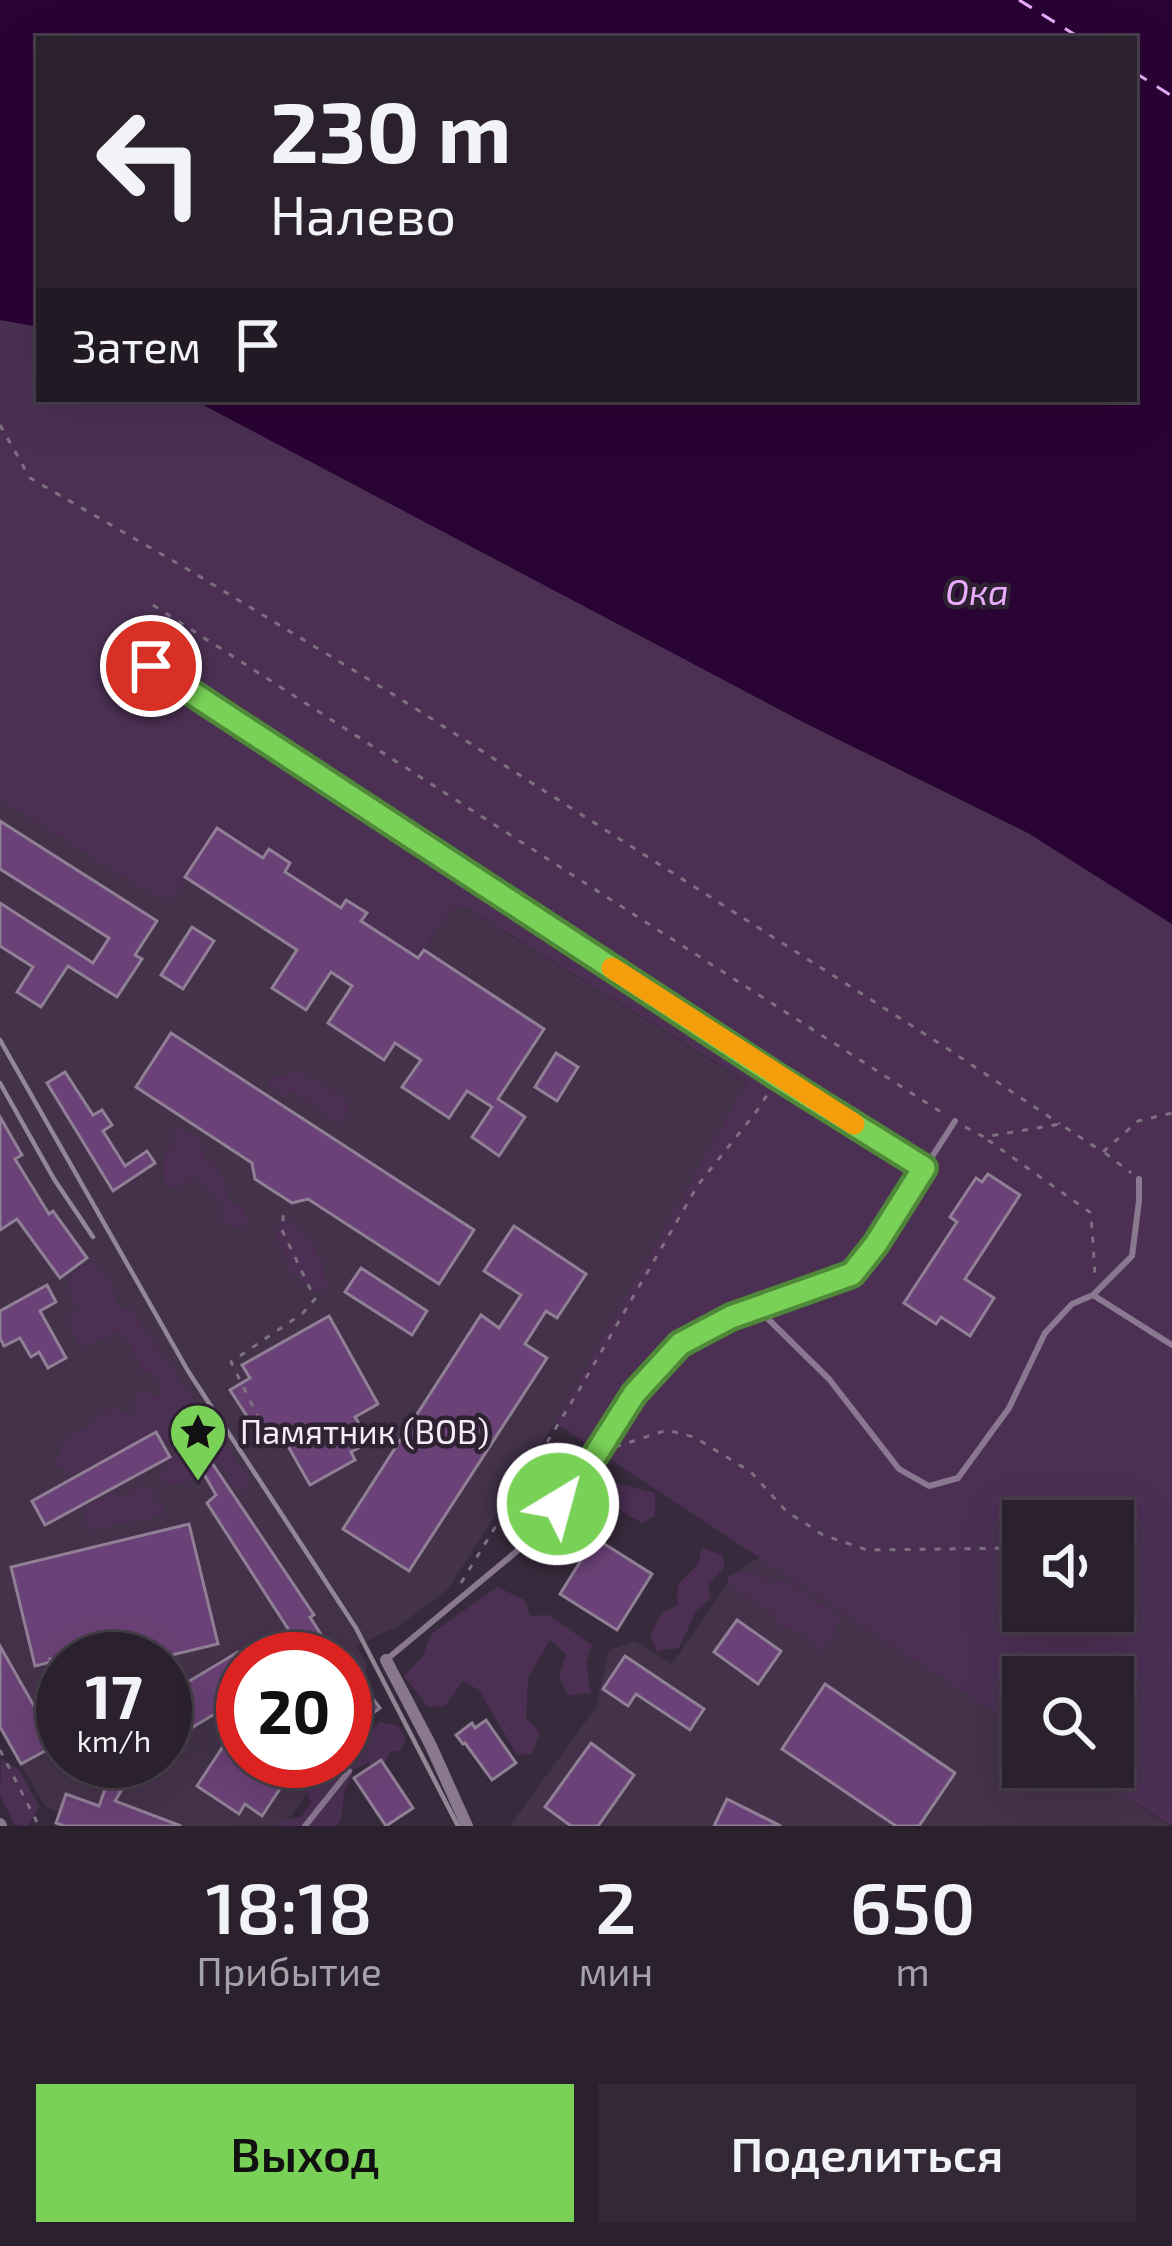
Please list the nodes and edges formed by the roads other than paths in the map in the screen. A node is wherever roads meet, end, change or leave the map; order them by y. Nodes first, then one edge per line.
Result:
1 (111, 640) dead end
2 (955, 1121) road end
3 (924, 1168) junction
4 (1139, 1179) road end
5 (1094, 1294) junction
6 (757, 1308) junction
7 (1172, 1345) edge
8 (386, 1660) joint
9 (335, 1788) edge
10 (305, 1826) edge
11 (467, 1826) edge

1 - 3 lane
2 - 3 lane
3 - 6 lane
4 - 5 lane
5 - 6 lane
5 - 7 lane
6 - 8 lane
8 - 11 street
9 - 10 lane

